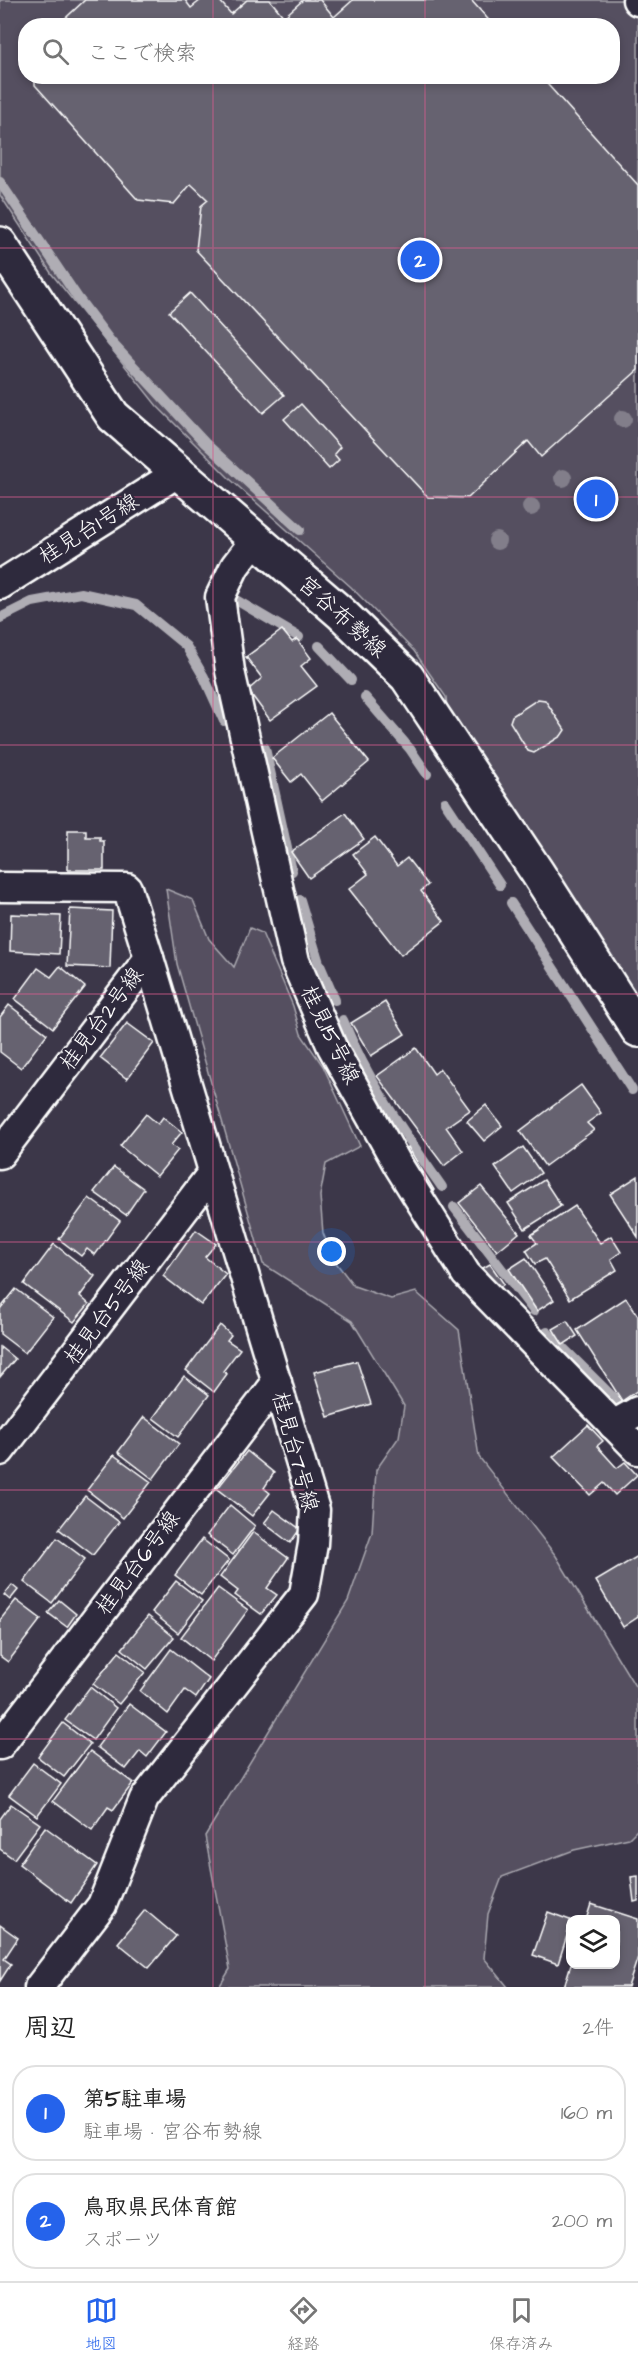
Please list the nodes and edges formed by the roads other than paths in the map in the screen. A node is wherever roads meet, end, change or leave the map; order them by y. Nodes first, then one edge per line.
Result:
1 (0, 244) edge
2 (179, 472) junction
3 (255, 540) junction
4 (0, 585) edge
5 (0, 887) edge
6 (149, 958) junction
7 (638, 1030) edge
8 (0, 1154) edge
9 (213, 1172) junction
10 (277, 1382) junction
11 (638, 1411) edge
12 (613, 1425) junction
13 (638, 1450) edge
14 (0, 1451) edge
15 (0, 1744) edge
16 (39, 1987) edge

1 - 2 street, 宮谷布勢線
2 - 3 street, 宮谷布勢線
2 - 4 street, 桂見台1号線
3 - 7 street, 宮谷布勢線
3 - 12 street, 桂見15号線
5 - 6 street, 桂見台2号線
6 - 8 street, 桂見台2号線
6 - 9 street, 桂見台7号線
9 - 10 street, 桂見台7号線
9 - 14 street, 桂見台5号線
10 - 15 street, 桂見台6号線
10 - 16 street, 桂見台7号線
11 - 12 street
12 - 13 street, 桂見15号線

